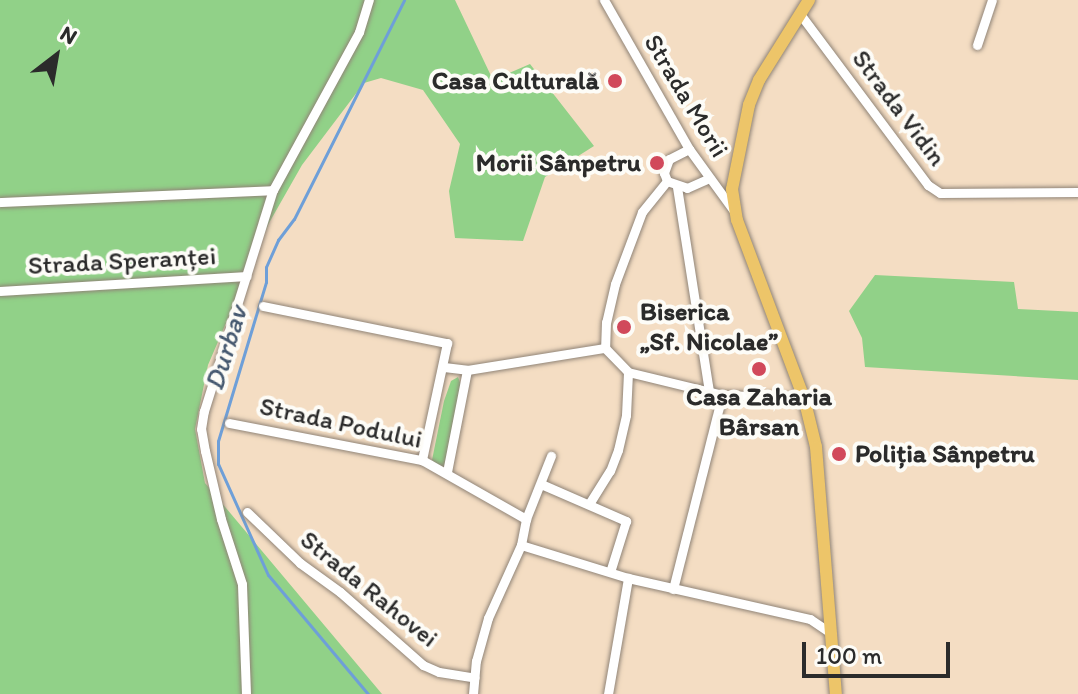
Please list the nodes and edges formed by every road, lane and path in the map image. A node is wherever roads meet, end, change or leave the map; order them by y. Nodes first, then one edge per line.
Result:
1 (369, 0) edge
2 (604, 0) edge
3 (809, 0) edge
4 (992, 0) edge
5 (800, 14) junction
6 (977, 45) dead end
7 (689, 149) junction
8 (667, 181) junction
9 (712, 183) junction
10 (677, 187) junction
11 (732, 189) junction
12 (273, 190) junction
13 (1078, 192) edge
14 (0, 202) edge
15 (735, 211) junction
16 (247, 276) junction
17 (0, 291) edge
18 (263, 306) dead end
19 (605, 348) junction
20 (444, 367) junction
21 (467, 370) junction
22 (628, 372) junction
23 (709, 392) junction
24 (722, 395) junction
25 (804, 398) junction
26 (229, 423) dead end
27 (551, 456) dead end
28 (422, 460) junction
29 (447, 472) junction
30 (541, 484) junction
31 (589, 504) junction
32 (247, 512) dead end
33 (526, 519) junction
34 (521, 545) junction
35 (610, 572) junction
36 (628, 578) junction
37 (673, 589) junction
38 (829, 607) junction
39 (810, 619) junction
40 (831, 633) junction
41 (475, 678) junction
42 (246, 694) edge
43 (473, 694) edge
44 (608, 694) edge
45 (836, 694) edge

1 - 12 street
2 - 7 street, Strada Morii
3 - 5 main road
4 - 6 street
5 - 11 main road
5 - 13 street, Strada Vidin
7 - 8 street
7 - 9 street, Strada Morii
8 - 10 street
8 - 19 street
9 - 10 street
9 - 11 street
9 - 15 street, Strada Morii
10 - 23 street
11 - 15 main road
12 - 14 street
12 - 16 street
15 - 25 main road
16 - 17 street, Strada Speranței
16 - 42 street
18 - 20 street
19 - 21 street
19 - 22 street
20 - 21 street
20 - 28 street
21 - 29 street
22 - 23 street
22 - 31 street
23 - 24 street
24 - 25 street
24 - 37 street
25 - 38 main road
26 - 28 street, Strada Podului
27 - 30 street, Strada Rahovei
28 - 29 street, Strada Podului
29 - 33 street, Strada Podului
30 - 31 street
30 - 33 street, Strada Rahovei
31 - 35 street
32 - 41 street, Strada Rahovei
33 - 34 street, Strada Rahovei
34 - 35 street
34 - 41 street, Strada Rahovei
35 - 36 street
36 - 37 street
36 - 44 street
37 - 39 street
38 - 39 street
38 - 40 main road
39 - 40 street
40 - 45 main road
41 - 43 street, Strada Rahovei

